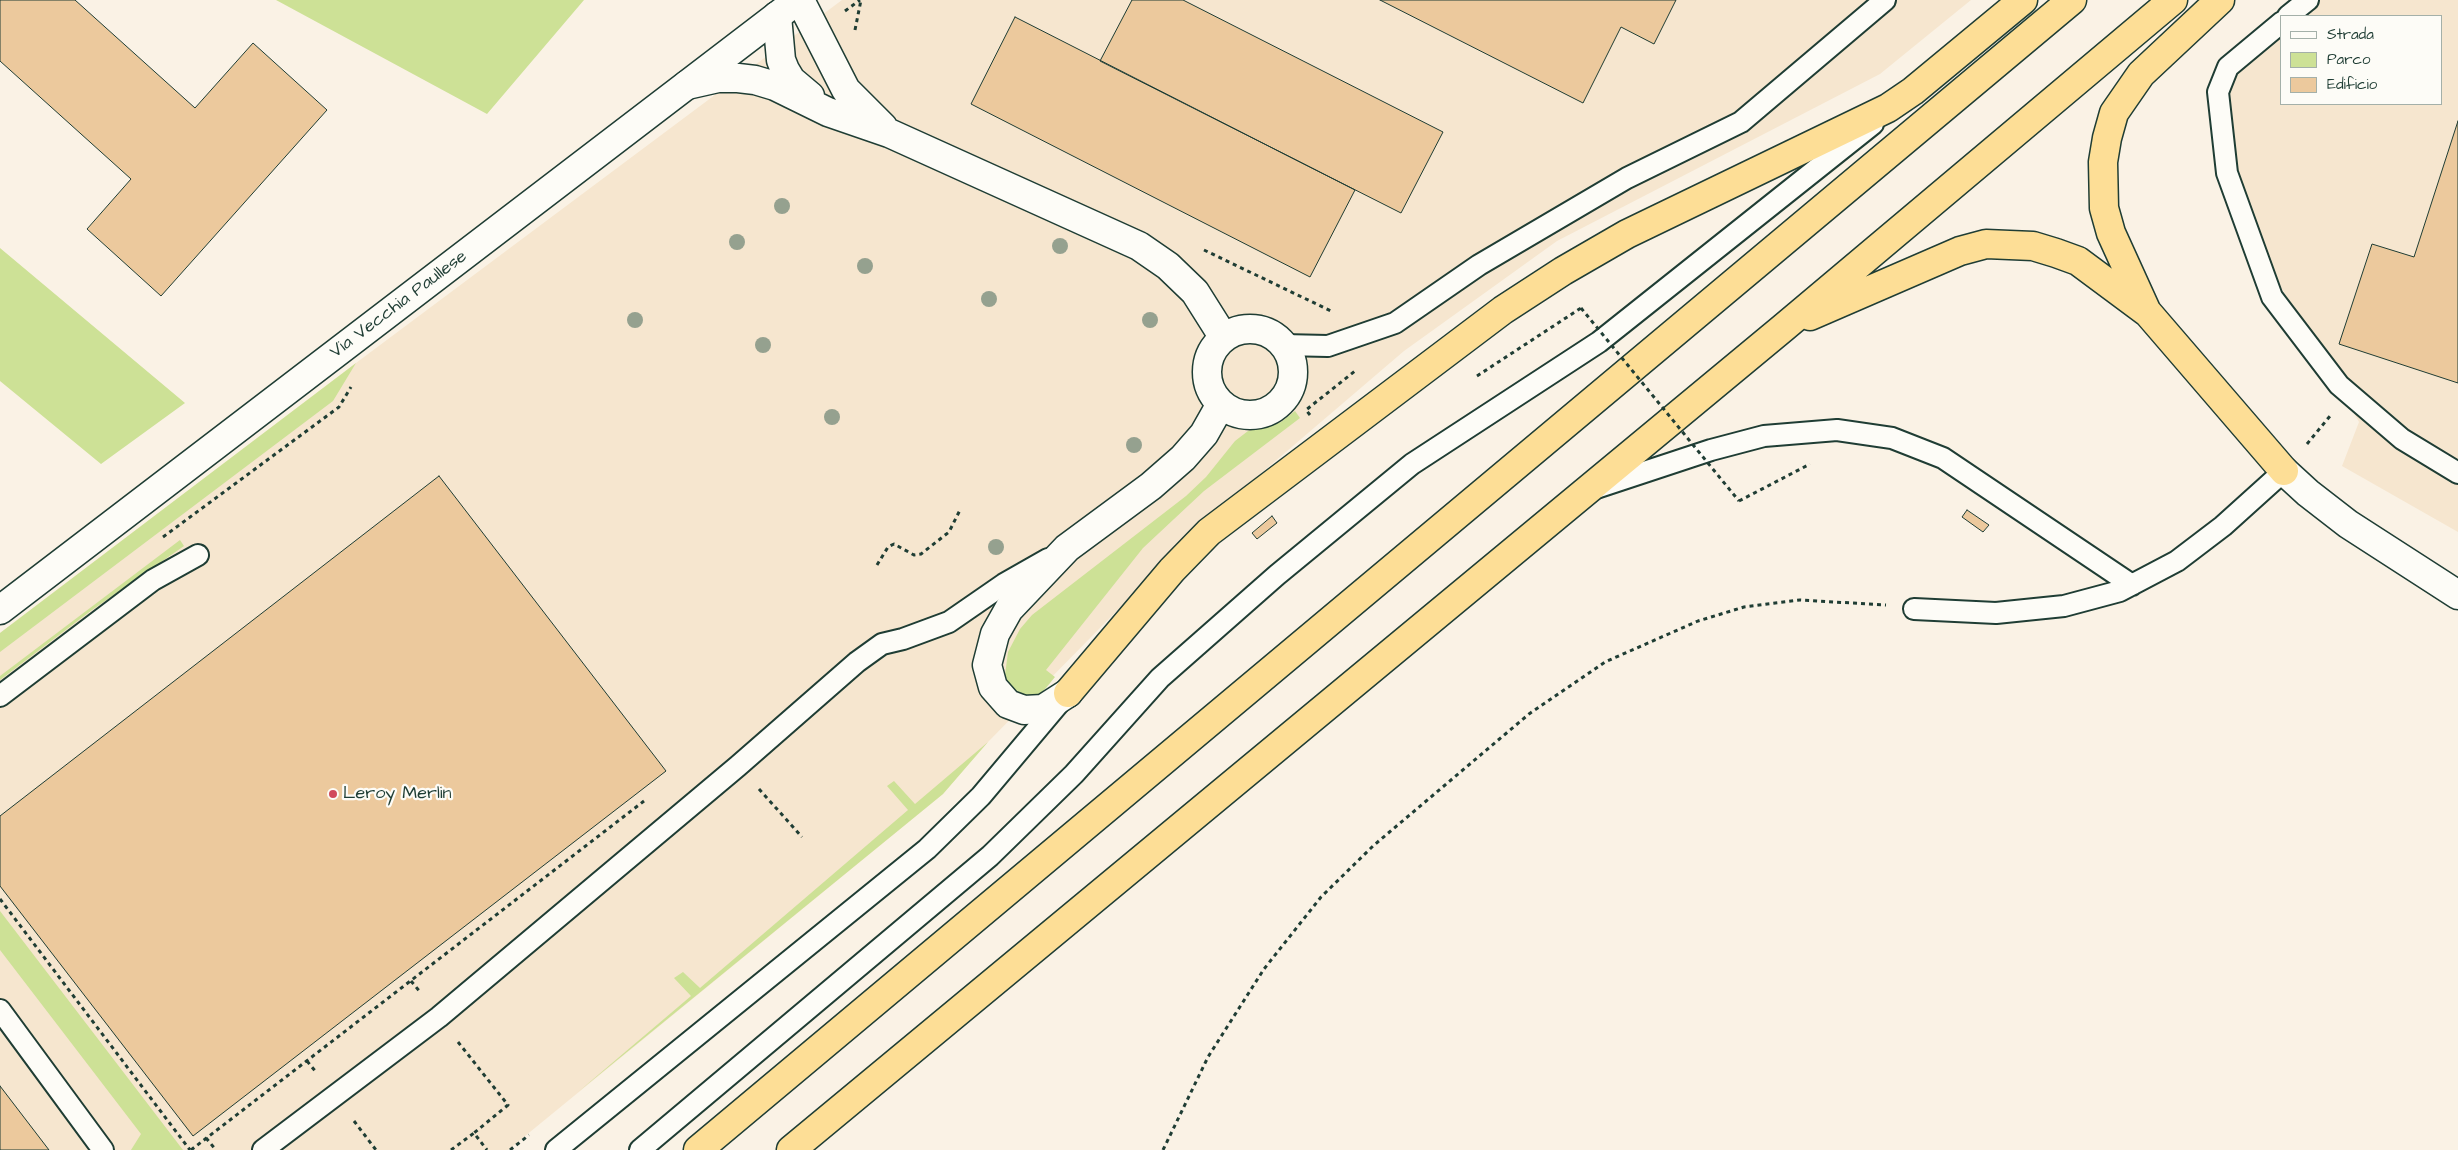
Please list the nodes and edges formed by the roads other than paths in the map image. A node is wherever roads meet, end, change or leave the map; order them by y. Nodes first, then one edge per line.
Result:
1 (1885, 0) edge
2 (2023, 0) edge
3 (2072, 0) edge
4 (2173, 0) edge
5 (2220, 0) edge
6 (2308, 0) edge
7 (791, 5) edge
8 (2289, 15) edge
9 (2280, 24) edge
10 (687, 85) junction
11 (1914, 91) junction
12 (828, 112) junction
13 (889, 133) junction
14 (2148, 313) junction
15 (1783, 328) junction
16 (1224, 338) junction
17 (1283, 345) junction
18 (1221, 404) junction
19 (2284, 471) junction
20 (2458, 474) edge
21 (1585, 492) junction
22 (1068, 548) junction
23 (198, 555) dead end
24 (2132, 585) junction
25 (2458, 595) edge
26 (1914, 608) road end
27 (0, 610) edge
28 (1068, 693) junction
29 (0, 696) edge
30 (0, 1010) edge
31 (103, 1150) edge
32 (264, 1150) edge
33 (556, 1150) edge
34 (640, 1150) edge
35 (698, 1150) edge
36 (791, 1150) edge

1 - 17 lane
2 - 11 highway
3 - 35 highway
4 - 15 highway
5 - 14 highway
6 - 8 lane
7 - 10 street, Via Vecchia Paullese
7 - 12 street
7 - 13 street
9 - 20 lane
10 - 12 street
10 - 27 street, Via Vecchia Paullese
11 - 28 highway
11 - 34 lane
12 - 13 street
13 - 16 street
14 - 15 highway
14 - 19 highway
15 - 21 highway
16 - 17 street
16 - 18 street
17 - 18 street
18 - 22 street
19 - 24 lane
19 - 25 street
21 - 24 lane
21 - 36 highway
22 - 28 street
22 - 32 lane
23 - 29 lane
24 - 26 lane
28 - 33 lane
30 - 31 lane

